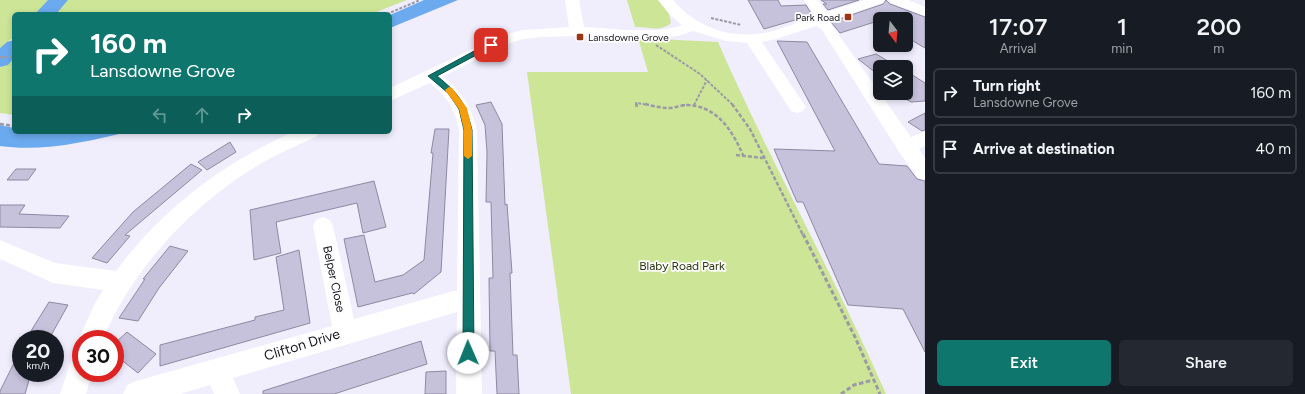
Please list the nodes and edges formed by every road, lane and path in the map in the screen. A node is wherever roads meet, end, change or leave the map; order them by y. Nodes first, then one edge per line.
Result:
1 (420, 0) edge
2 (572, 0) edge
3 (665, 0) edge
4 (811, 0) edge
5 (878, 0) edge
6 (896, 0) edge
7 (392, 12) edge
8 (925, 12) edge
9 (704, 16) dead end
10 (821, 19) junction
11 (692, 26) junction
12 (577, 32) junction
13 (750, 33) junction
14 (648, 34) junction
15 (0, 57) edge
16 (12, 57) edge
17 (432, 76) junction
18 (707, 80) junction
19 (392, 94) edge
20 (694, 105) junction
21 (637, 107) dead end
22 (797, 108) dead end
23 (0, 124) edge
24 (12, 126) edge
25 (306, 134) edge
26 (925, 138) edge
27 (906, 147) junction
28 (736, 155) dead end
29 (743, 155) junction
30 (764, 158) junction
31 (925, 173) edge
32 (323, 226) dead end
33 (0, 248) edge
34 (121, 282) junction
35 (467, 298) junction
36 (94, 330) edge
37 (346, 332) junction
38 (874, 380) junction
39 (77, 382) edge
40 (222, 383) edge
41 (73, 394) edge
42 (136, 394) edge
43 (469, 394) edge
44 (841, 394) edge
45 (880, 394) edge

1 - 7 path
2 - 12 street
3 - 11 street
4 - 10 street
5 - 10 street
6 - 8 street
9 - 13 path
10 - 13 street
10 - 27 street
11 - 13 street
11 - 14 street
12 - 14 street
12 - 17 street
13 - 22 street
14 - 18 path
15 - 16 path
17 - 19 street
17 - 35 street
18 - 20 path
18 - 30 path
20 - 21 path
20 - 29 path
23 - 24 path
25 - 34 street
26 - 27 street
27 - 31 street
28 - 29 path
29 - 30 path
30 - 38 path
32 - 37 street, Belper Close
33 - 34 street
34 - 36 street
35 - 37 street, Clifton Drive
35 - 43 street
37 - 40 street, Clifton Drive
38 - 44 path
38 - 45 path
39 - 41 street
40 - 42 street, Clifton Drive

